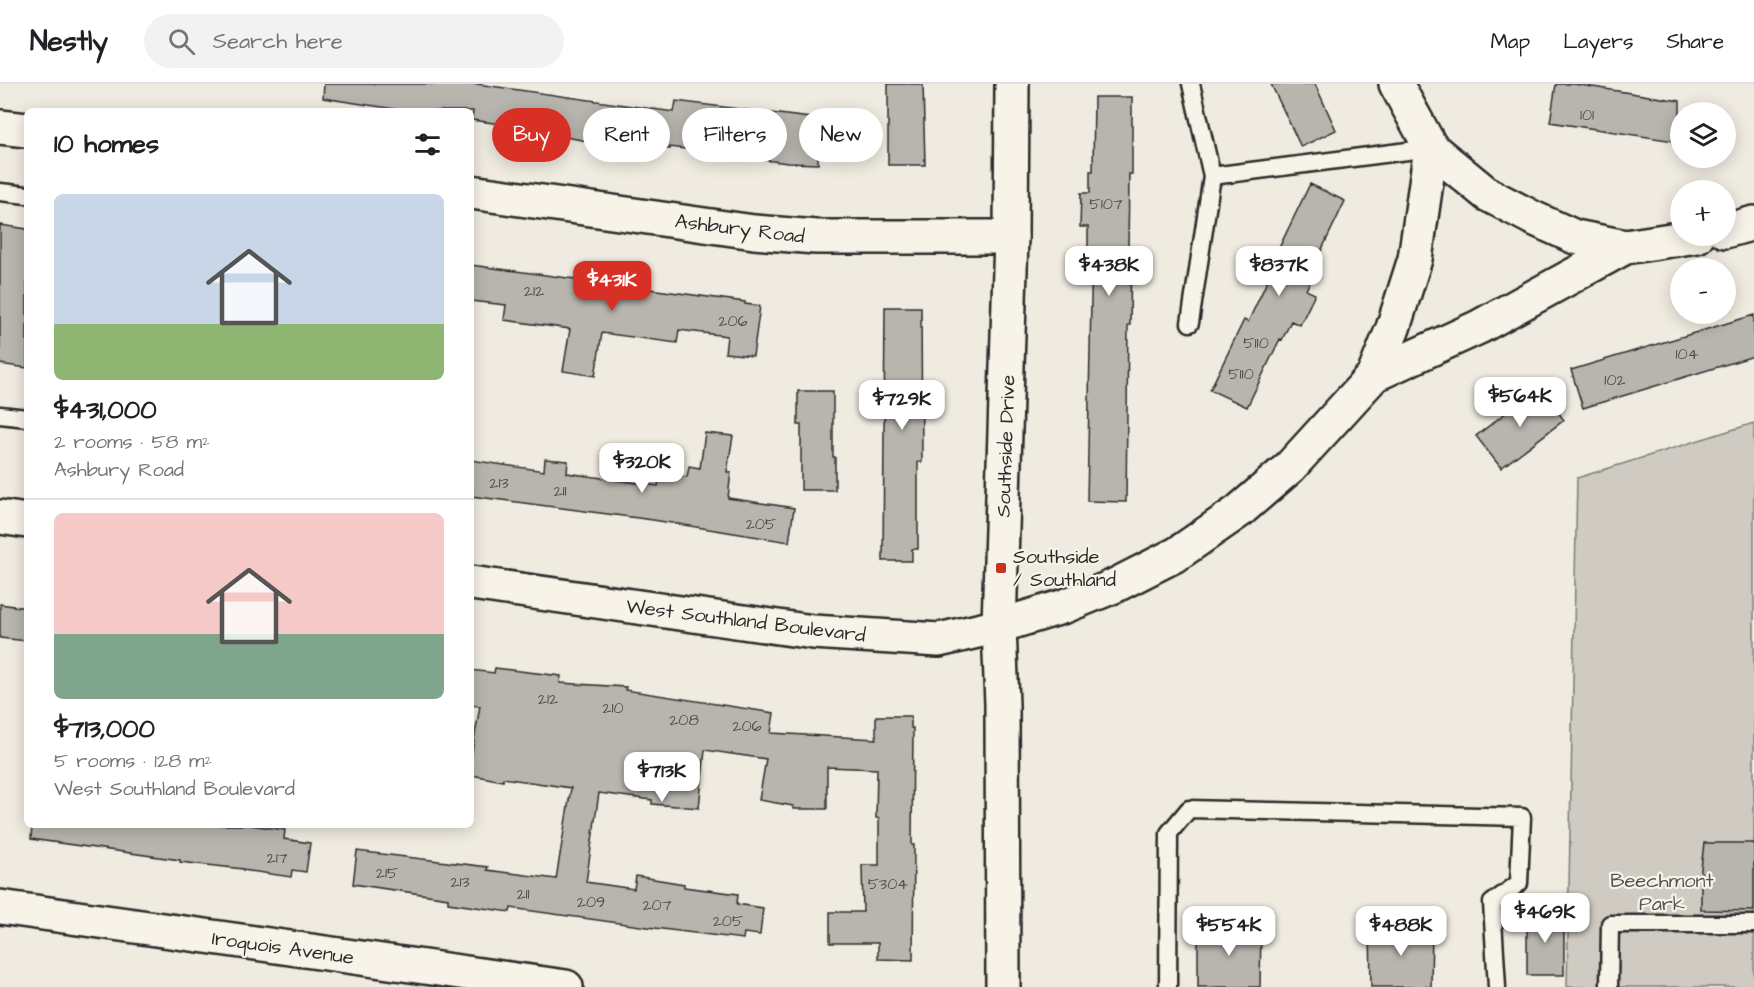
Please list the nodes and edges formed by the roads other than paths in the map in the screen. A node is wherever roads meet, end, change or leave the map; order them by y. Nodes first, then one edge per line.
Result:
1 (1012, 84) edge
2 (1191, 84) edge
3 (1396, 84) edge
4 (0, 127) edge
5 (24, 130) edge
6 (1431, 148) junction
7 (1212, 176) junction
8 (0, 192) edge
9 (474, 192) edge
10 (24, 195) edge
11 (1754, 224) edge
12 (1736, 228) edge
13 (1011, 237) junction
14 (1670, 240) edge
15 (1625, 247) junction
16 (1190, 323) dead end
17 (1374, 375) junction
18 (0, 417) edge
19 (24, 418) edge
20 (0, 517) edge
21 (24, 521) edge
22 (474, 584) edge
23 (999, 626) junction
24 (0, 907) edge
25 (1754, 924) edge
26 (566, 987) edge
27 (1004, 987) edge
28 (1168, 987) edge
29 (1497, 987) edge
30 (1609, 987) edge

1 - 13 street, Southside Drive
2 - 7 lane
3 - 6 street
4 - 5 street
6 - 7 lane
6 - 15 street
6 - 17 street
7 - 16 lane
8 - 10 lane
9 - 13 street, Ashbury Road
11 - 12 street
13 - 23 street, Southside Drive
14 - 15 street
15 - 17 street, West Southland Boulevard
17 - 23 street, West Southland Boulevard
18 - 19 lane
20 - 21 street
22 - 23 street, West Southland Boulevard
23 - 27 street, Southside Drive
24 - 26 street, Iroquois Avenue
25 - 30 lane
28 - 29 lane

